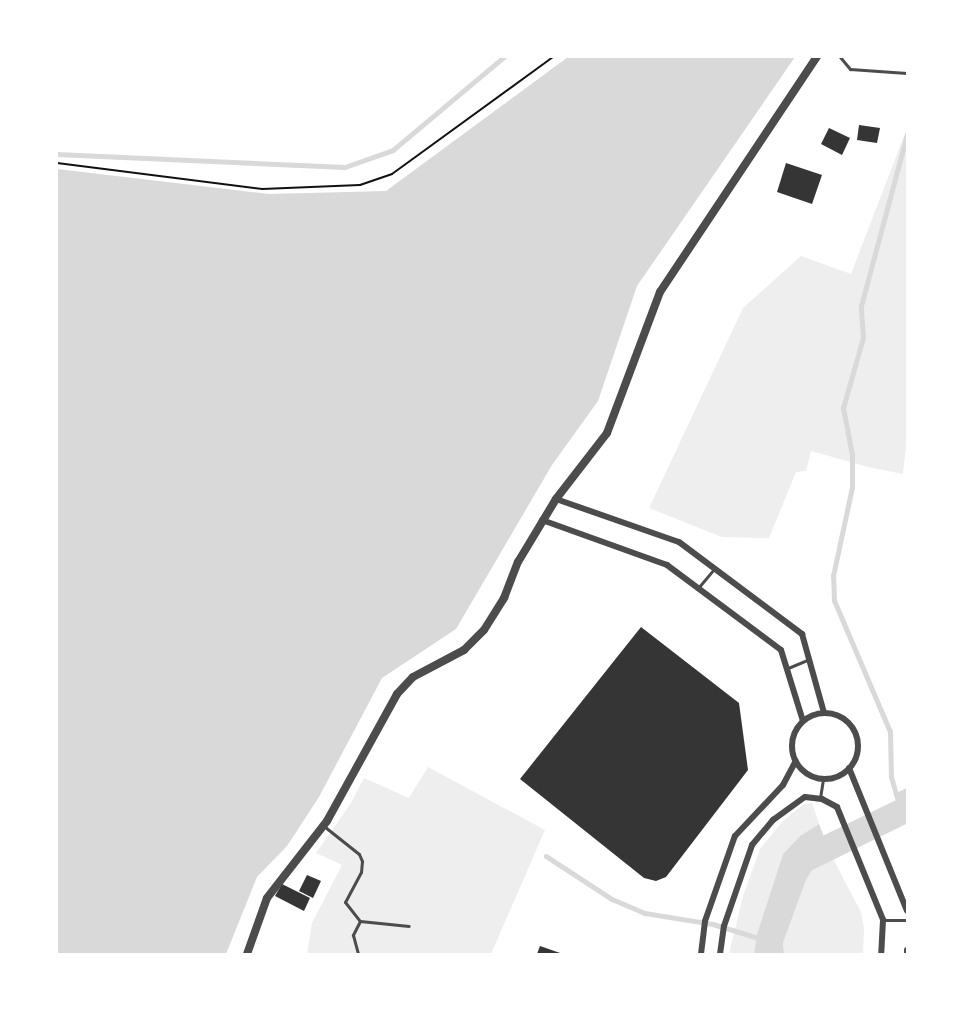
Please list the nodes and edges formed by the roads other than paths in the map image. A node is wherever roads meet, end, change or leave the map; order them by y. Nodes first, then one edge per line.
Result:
1 (817, 57) edge
2 (840, 57) edge
3 (907, 73) edge
4 (555, 499) junction
5 (542, 520) junction
6 (714, 569) junction
7 (698, 588) junction
8 (809, 659) junction
9 (787, 668) junction
10 (824, 713) junction
11 (803, 721) junction
12 (796, 761) junction
13 (849, 768) junction
14 (823, 778) junction
15 (820, 798) junction
16 (324, 826) junction
17 (907, 911) edge
18 (883, 920) junction
19 (907, 920) edge
20 (360, 921) junction
21 (410, 926) dead end
22 (247, 954) edge
23 (358, 954) edge
24 (701, 954) edge
25 (720, 954) edge
26 (881, 954) edge

1 - 4 street
2 - 3 lane
4 - 5 street
4 - 6 street
5 - 7 street
5 - 16 street
6 - 7 lane
6 - 8 street
7 - 9 street
8 - 9 lane
8 - 10 street
9 - 11 street
10 - 11 street
10 - 13 street
11 - 12 street
12 - 14 street
12 - 24 street
13 - 14 street
13 - 17 street
14 - 15 lane
15 - 18 street
15 - 25 street
16 - 20 lane
16 - 22 street
18 - 19 lane
18 - 26 street
20 - 21 lane
20 - 23 lane

